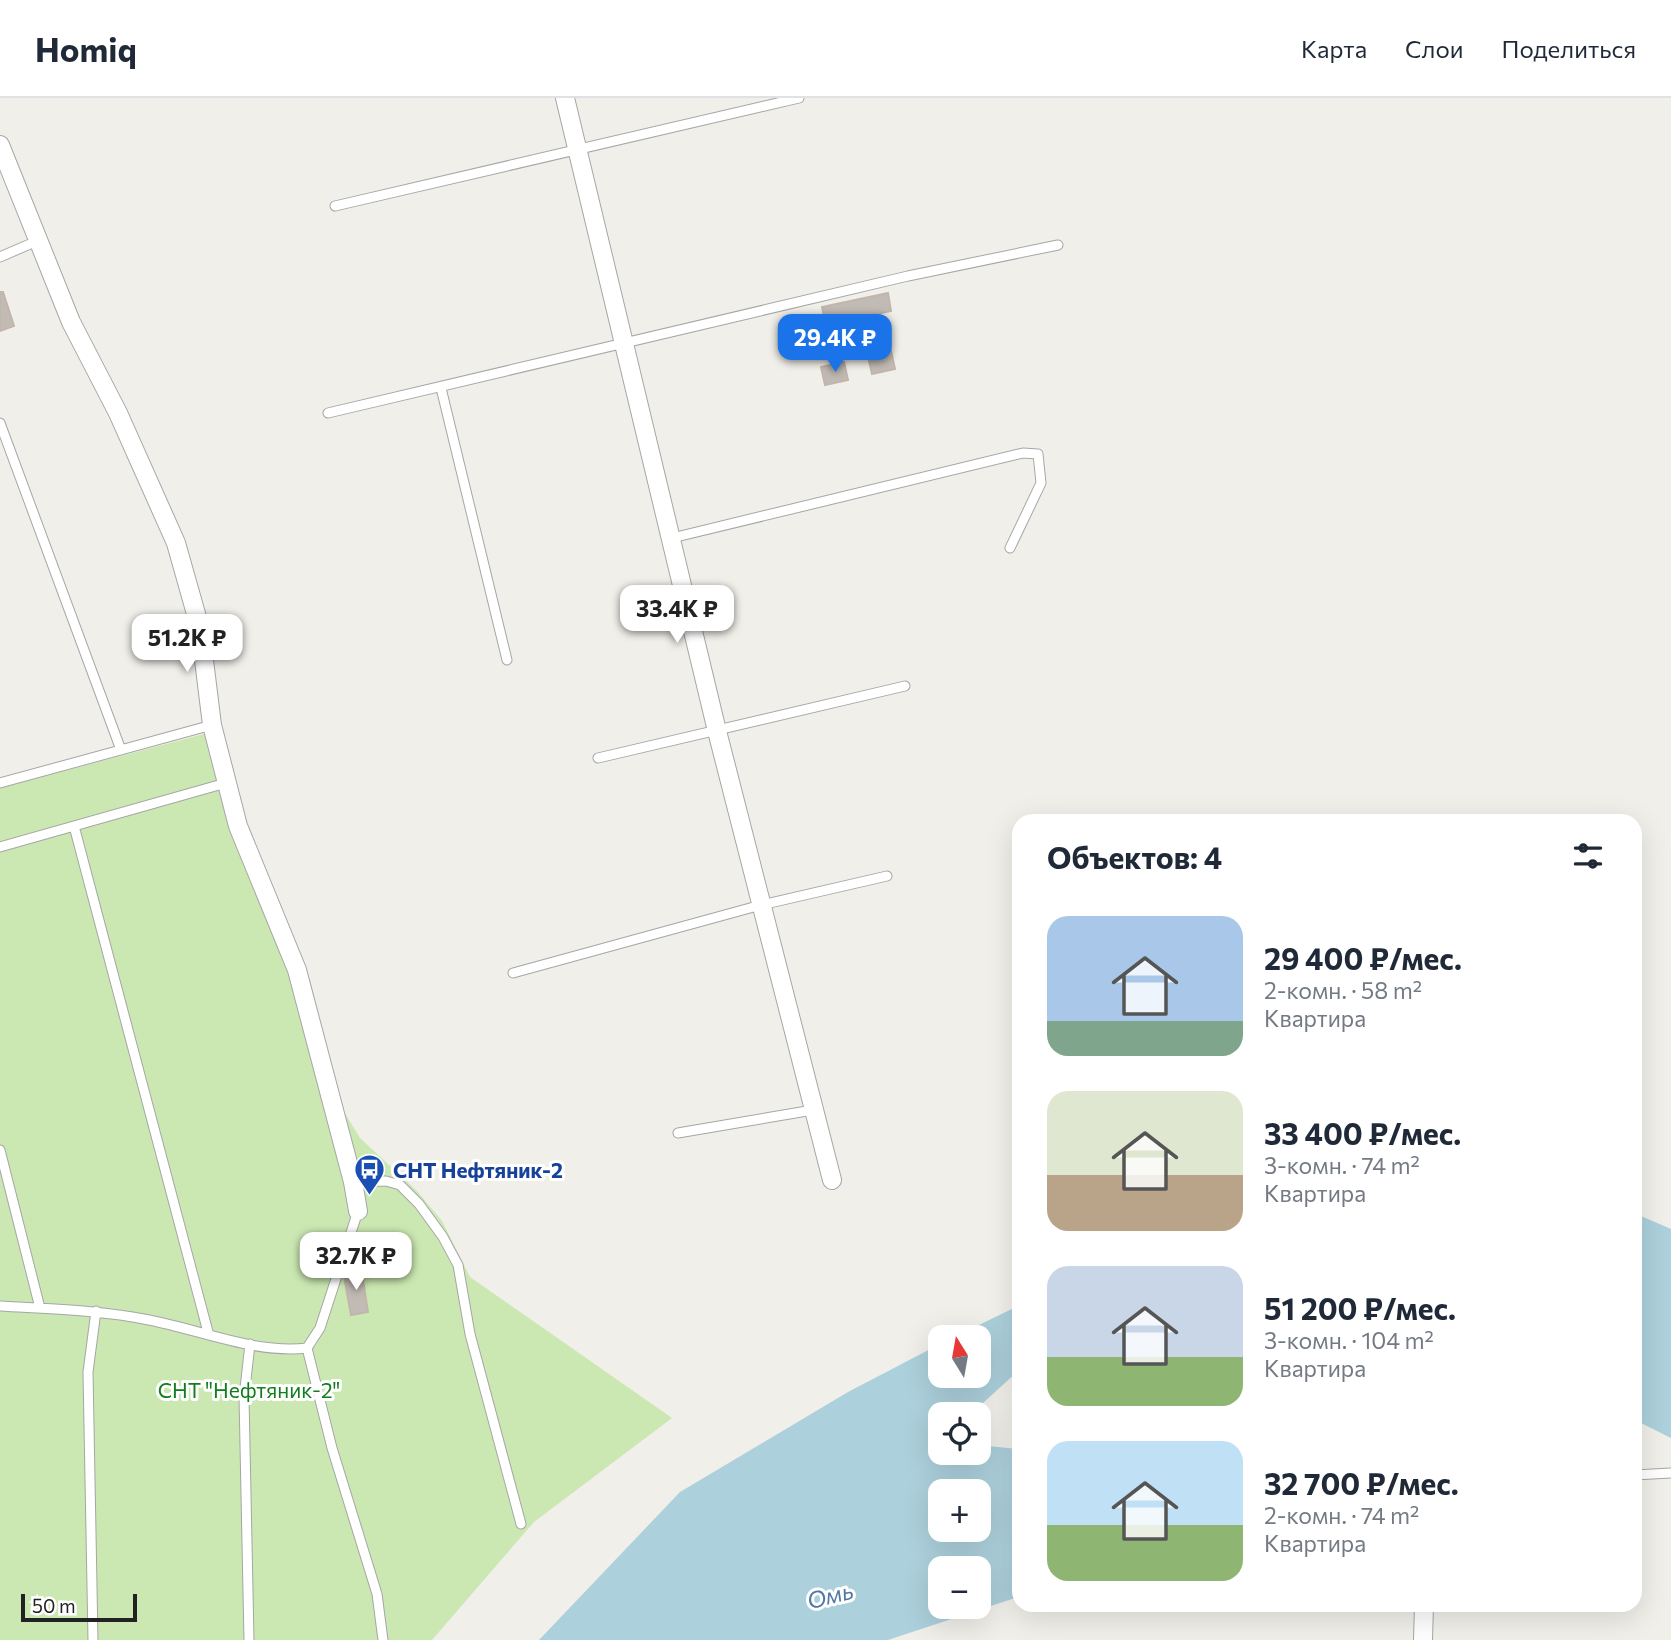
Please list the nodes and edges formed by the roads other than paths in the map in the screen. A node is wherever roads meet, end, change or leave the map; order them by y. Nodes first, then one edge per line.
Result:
1 (565, 98) edge
2 (799, 98) edge
3 (0, 145) edge
4 (579, 151) junction
5 (335, 206) dead end
6 (37, 242) junction
7 (1058, 245) dead end
8 (0, 257) edge
9 (626, 344) junction
10 (441, 388) junction
11 (328, 413) dead end
12 (0, 423) edge
13 (672, 538) junction
14 (1010, 548) dead end
15 (507, 660) dead end
16 (905, 686) dead end
17 (212, 725) junction
18 (717, 731) junction
19 (121, 750) junction
20 (598, 758) dead end
21 (0, 783) edge
22 (226, 783) junction
23 (74, 826) junction
24 (0, 847) edge
25 (887, 876) dead end
26 (761, 905) junction
27 (513, 973) dead end
28 (813, 1110) junction
29 (678, 1133) dead end
30 (0, 1150) edge
31 (832, 1180) dead end
32 (353, 1182) junction
33 (358, 1211) joint
34 (0, 1306) edge
35 (40, 1308) junction
36 (96, 1311) junction
37 (208, 1332) junction
38 (250, 1344) junction
39 (307, 1348) junction
40 (1671, 1472) edge
41 (1642, 1474) edge
42 (521, 1524) dead end
43 (1424, 1612) edge
44 (93, 1640) edge
45 (249, 1640) edge
46 (383, 1640) edge
47 (1423, 1640) edge

1 - 4 street
2 - 4 lane
3 - 6 street
4 - 5 lane
4 - 9 street
6 - 8 lane
6 - 17 street
7 - 9 lane
9 - 10 lane
9 - 13 street
10 - 11 lane
10 - 15 lane
12 - 19 lane
13 - 14 lane
13 - 18 street
16 - 18 lane
17 - 19 lane
17 - 22 street
18 - 20 lane
18 - 26 street
19 - 21 lane
22 - 23 lane
22 - 32 street
23 - 24 lane
23 - 37 lane
25 - 26 lane
26 - 27 lane
26 - 28 street
28 - 29 lane
28 - 31 street
30 - 35 lane
32 - 33 street
32 - 42 lane
33 - 39 lane
34 - 35 lane
35 - 36 lane
36 - 37 lane
36 - 44 lane
37 - 38 lane
38 - 39 lane
38 - 45 lane
39 - 46 lane
40 - 41 lane
43 - 47 street

